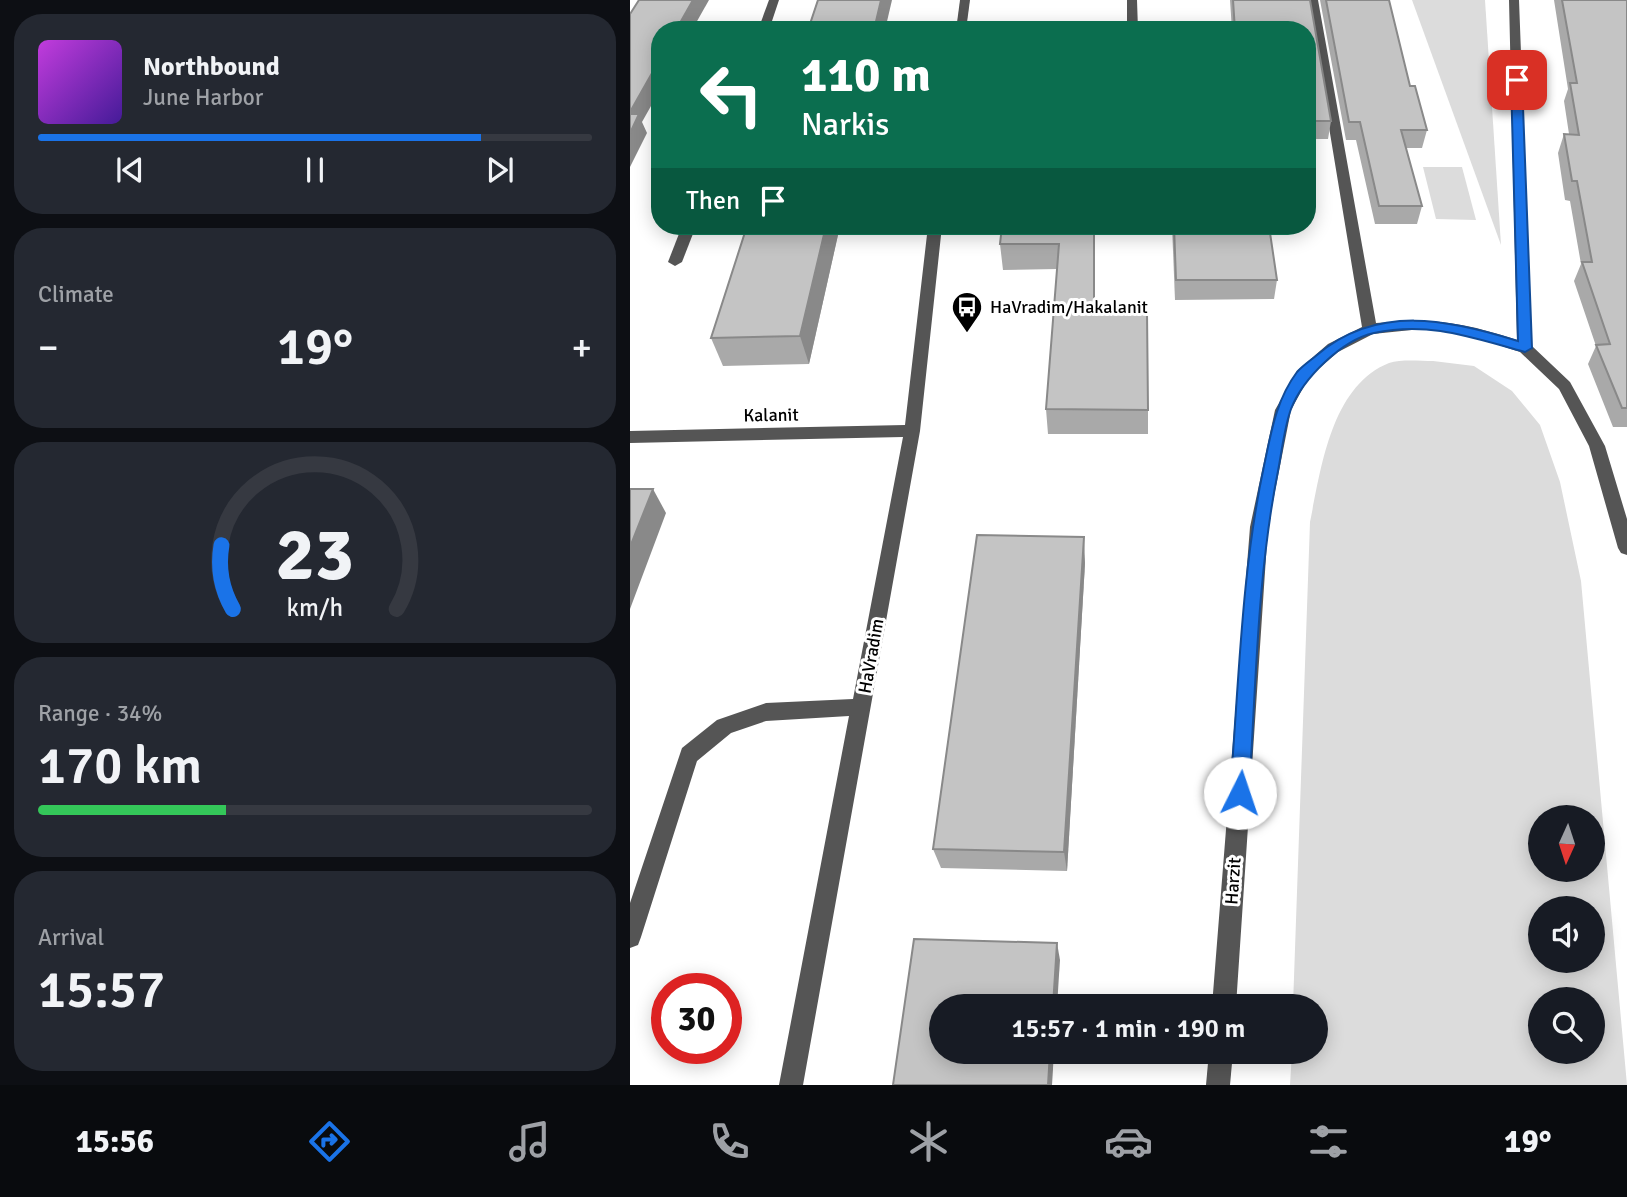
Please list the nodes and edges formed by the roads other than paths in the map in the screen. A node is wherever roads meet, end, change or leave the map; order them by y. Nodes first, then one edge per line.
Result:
1 (774, 0) edge
2 (965, 0) edge
3 (1132, 0) edge
4 (1313, 0) edge
5 (1514, 0) edge
6 (766, 21) edge
7 (962, 21) edge
8 (1133, 21) edge
9 (686, 235) edge
10 (934, 235) edge
11 (675, 262) dead end
12 (1370, 329) junction
13 (1525, 348) junction
14 (912, 431) junction
15 (630, 437) edge
16 (1627, 548) edge
17 (861, 707) junction
18 (630, 937) edge
19 (1225, 994) edge
20 (1220, 1064) edge
21 (791, 1085) edge
22 (1218, 1085) edge

1 - 6 street
2 - 7 street
3 - 8 street
4 - 12 street
5 - 13 street
9 - 11 street
10 - 14 street, HaVradim
12 - 13 street, Harzit
12 - 19 street, Harzit
13 - 16 street
14 - 15 street, Kalanit
14 - 17 street, HaVradim
17 - 18 street
17 - 21 street, HaVradim
20 - 22 street

